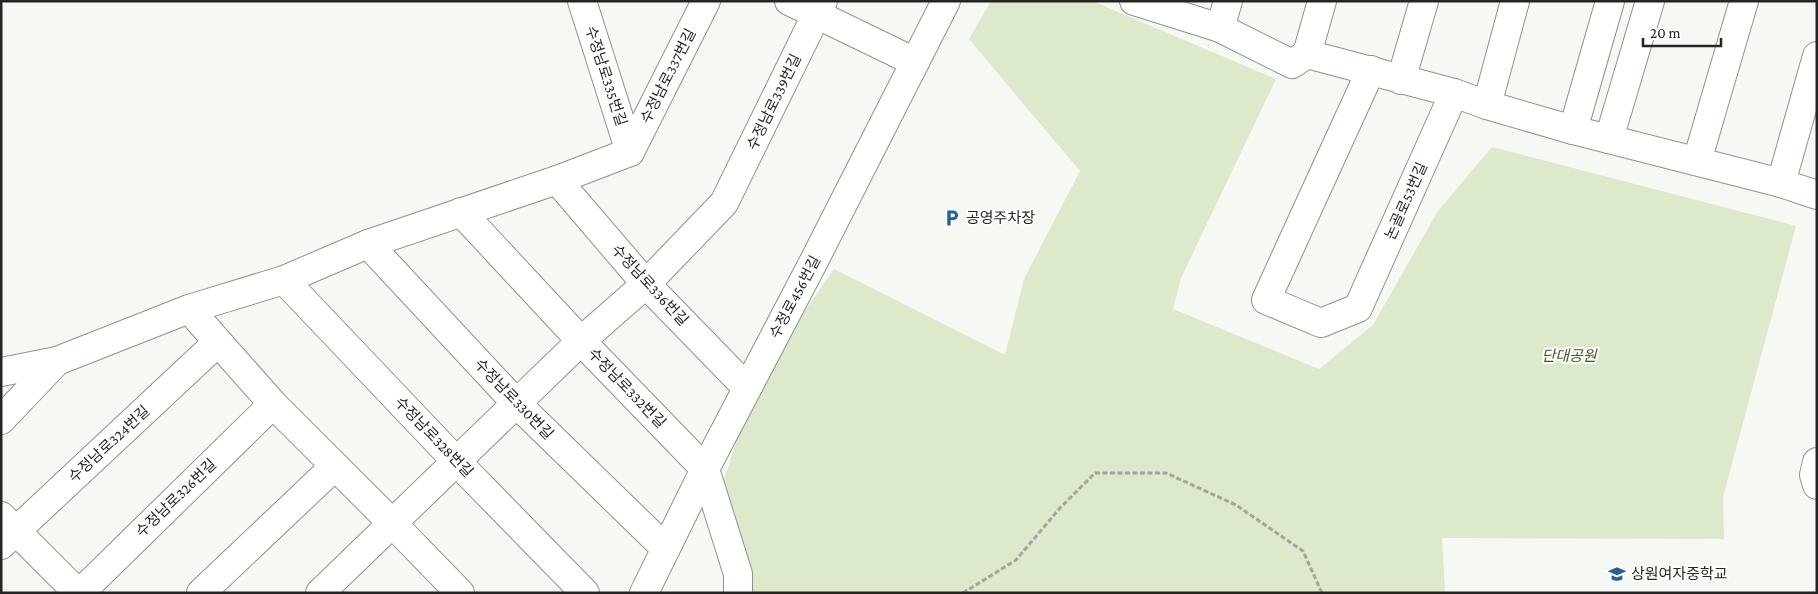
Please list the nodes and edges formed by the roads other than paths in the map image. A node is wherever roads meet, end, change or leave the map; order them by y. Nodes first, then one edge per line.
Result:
1 (582, 1) edge
2 (706, 1) edge
3 (789, 1) edge
4 (946, 1) edge
5 (1134, 1) edge
6 (1228, 1) edge
7 (1322, 1) edge
8 (1424, 1) edge
9 (1515, 1) edge
10 (1610, 1) edge
11 (1650, 1) edge
12 (1744, 1) edge
13 (820, 8) edge
14 (1220, 28) junction
15 (1308, 54) junction
16 (1817, 56) edge
17 (915, 62) junction
18 (1371, 70) junction
19 (1401, 80) junction
20 (1454, 93) junction
21 (1487, 105) junction
22 (1573, 130) junction
23 (1609, 139) junction
24 (630, 152) junction
25 (1697, 161) junction
26 (556, 180) junction
27 (1781, 183) junction
28 (1817, 195) edge
29 (461, 212) junction
30 (368, 244) junction
31 (284, 280) junction
32 (646, 284) junction
33 (189, 310) junction
34 (581, 341) junction
35 (218, 342) junction
36 (57, 361) junction
37 (1, 372) edge
38 (747, 388) junction
39 (273, 404) junction
40 (517, 404) junction
41 (1, 420) edge
42 (457, 462) junction
43 (1817, 462) edge
44 (336, 466) junction
45 (705, 469) junction
46 (1817, 485) edge
47 (392, 523) junction
48 (6, 531) edge
49 (665, 548) junction
50 (451, 590) edge
51 (79, 593) edge
52 (201, 593) edge
53 (320, 593) edge
54 (586, 593) edge
55 (644, 593) edge
56 (738, 593) edge

1 - 24 street, 수정남로335번길
2 - 24 street, 수정남로337번길
3 - 13 street
4 - 17 street, 수정로456번길
5 - 14 street
6 - 14 street
7 - 15 street
8 - 19 street
9 - 21 street
10 - 22 street
11 - 23 street
12 - 25 street
13 - 17 street
13 - 32 street, 수정남로339번길
14 - 15 street
15 - 18 street
16 - 27 street
17 - 38 street, 수정로456번길
18 - 19 street
18 - 20 street, 논골로53번길
19 - 20 street
20 - 21 street
21 - 22 street
22 - 23 street
23 - 25 street
24 - 26 street
25 - 27 street
26 - 29 street
26 - 32 street, 수정남로336번길
27 - 28 street
29 - 30 street
29 - 34 street, 수정남로332번길
30 - 31 street
30 - 40 street, 수정남로330번길
31 - 33 street
31 - 42 street, 수정남로328번길
32 - 34 street, 수정남로339번길
32 - 38 street, 수정남로336번길
33 - 35 street
33 - 36 street
34 - 40 street, 수정남로339번길
34 - 45 street, 수정남로332번길
35 - 39 street
35 - 48 street, 수정남로324번길
36 - 37 street
36 - 41 street
38 - 45 street, 수정로456번길
39 - 44 street
39 - 51 street, 수정남로326번길
40 - 42 street, 수정남로339번길
40 - 49 street, 수정남로330번길
42 - 47 street, 수정남로339번길
42 - 54 street, 수정남로328번길
43 - 46 street
44 - 47 street
44 - 52 street
45 - 49 street, 수정로456번길
45 - 56 street, 수정남로332번길
47 - 50 street
47 - 53 street
48 - 51 street
49 - 55 street, 수정로456번길

